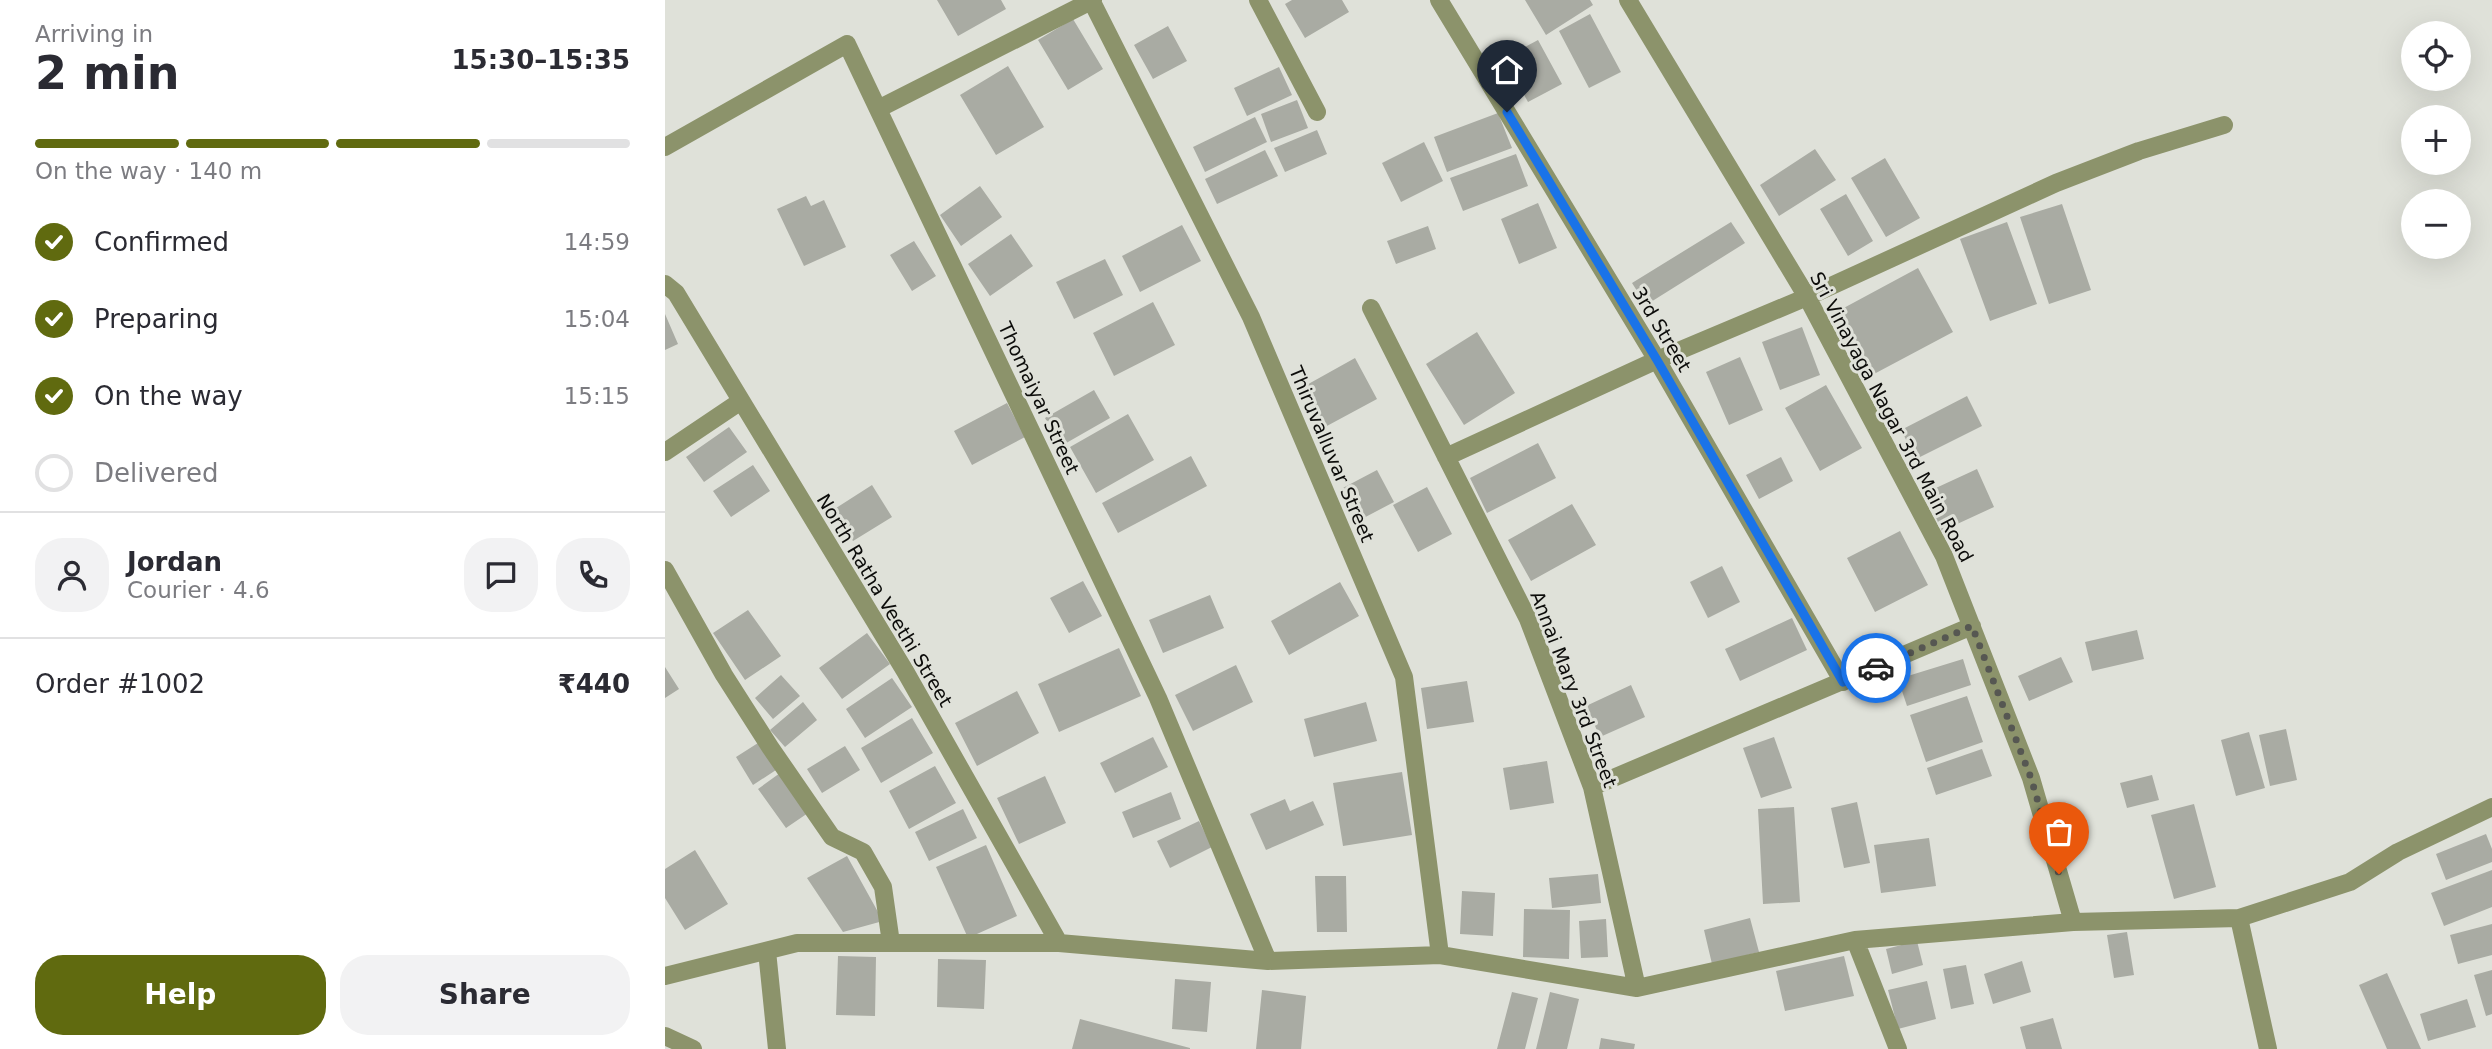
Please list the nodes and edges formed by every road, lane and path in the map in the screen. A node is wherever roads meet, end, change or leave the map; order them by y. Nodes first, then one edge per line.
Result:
1 (1092, 0) edge
2 (1258, 0) edge
3 (1439, 0) edge
4 (1628, 0) edge
5 (879, 109) junction
6 (1317, 112) dead end
7 (2224, 125) dead end
8 (666, 144) edge
9 (665, 284) edge
10 (1807, 297) junction
11 (1371, 308) dead end
12 (1657, 360) junction
13 (741, 401) junction
14 (665, 452) edge
15 (1446, 457) junction
16 (665, 570) edge
17 (1972, 626) junction
18 (1843, 682) junction
19 (1592, 787) junction
20 (2490, 814) edge
21 (2239, 918) junction
22 (2073, 922) junction
23 (1855, 940) junction
24 (891, 943) junction
25 (1059, 943) junction
26 (767, 951) junction
27 (1440, 955) junction
28 (1268, 961) junction
29 (665, 976) edge
30 (1637, 988) junction
31 (665, 1036) edge
32 (693, 1049) edge
33 (777, 1049) edge
34 (1898, 1049) edge
35 (2268, 1049) edge

1 - 5 street
1 - 27 street, Thiruvalluvar Street
2 - 6 street
3 - 12 street, 3rd Street
4 - 10 street, Sri Vinayaga Nagar 3rd Main Road
5 - 8 street, Thomaiyar Street
5 - 28 street, Thomaiyar Street
7 - 10 street
9 - 13 street, North Ratha Veethi Street
10 - 12 street
10 - 17 street, Sri Vinayaga Nagar 3rd Main Road
11 - 15 street, Annai Mary 3rd Street
12 - 15 street
12 - 18 street, 3rd Street
13 - 14 street
13 - 25 street, North Ratha Veethi Street
15 - 19 street, Annai Mary 3rd Street
16 - 24 street
17 - 18 street
17 - 22 street, Sri Vinayaga Nagar 3rd Main Road
18 - 19 street
19 - 30 street, Annai Mary 3rd Street
20 - 21 street
21 - 22 street
21 - 35 street
22 - 23 street
23 - 30 street
23 - 34 street
24 - 25 street
24 - 26 street
25 - 28 street
26 - 29 street
26 - 33 street
27 - 28 street
27 - 30 street
31 - 32 street

